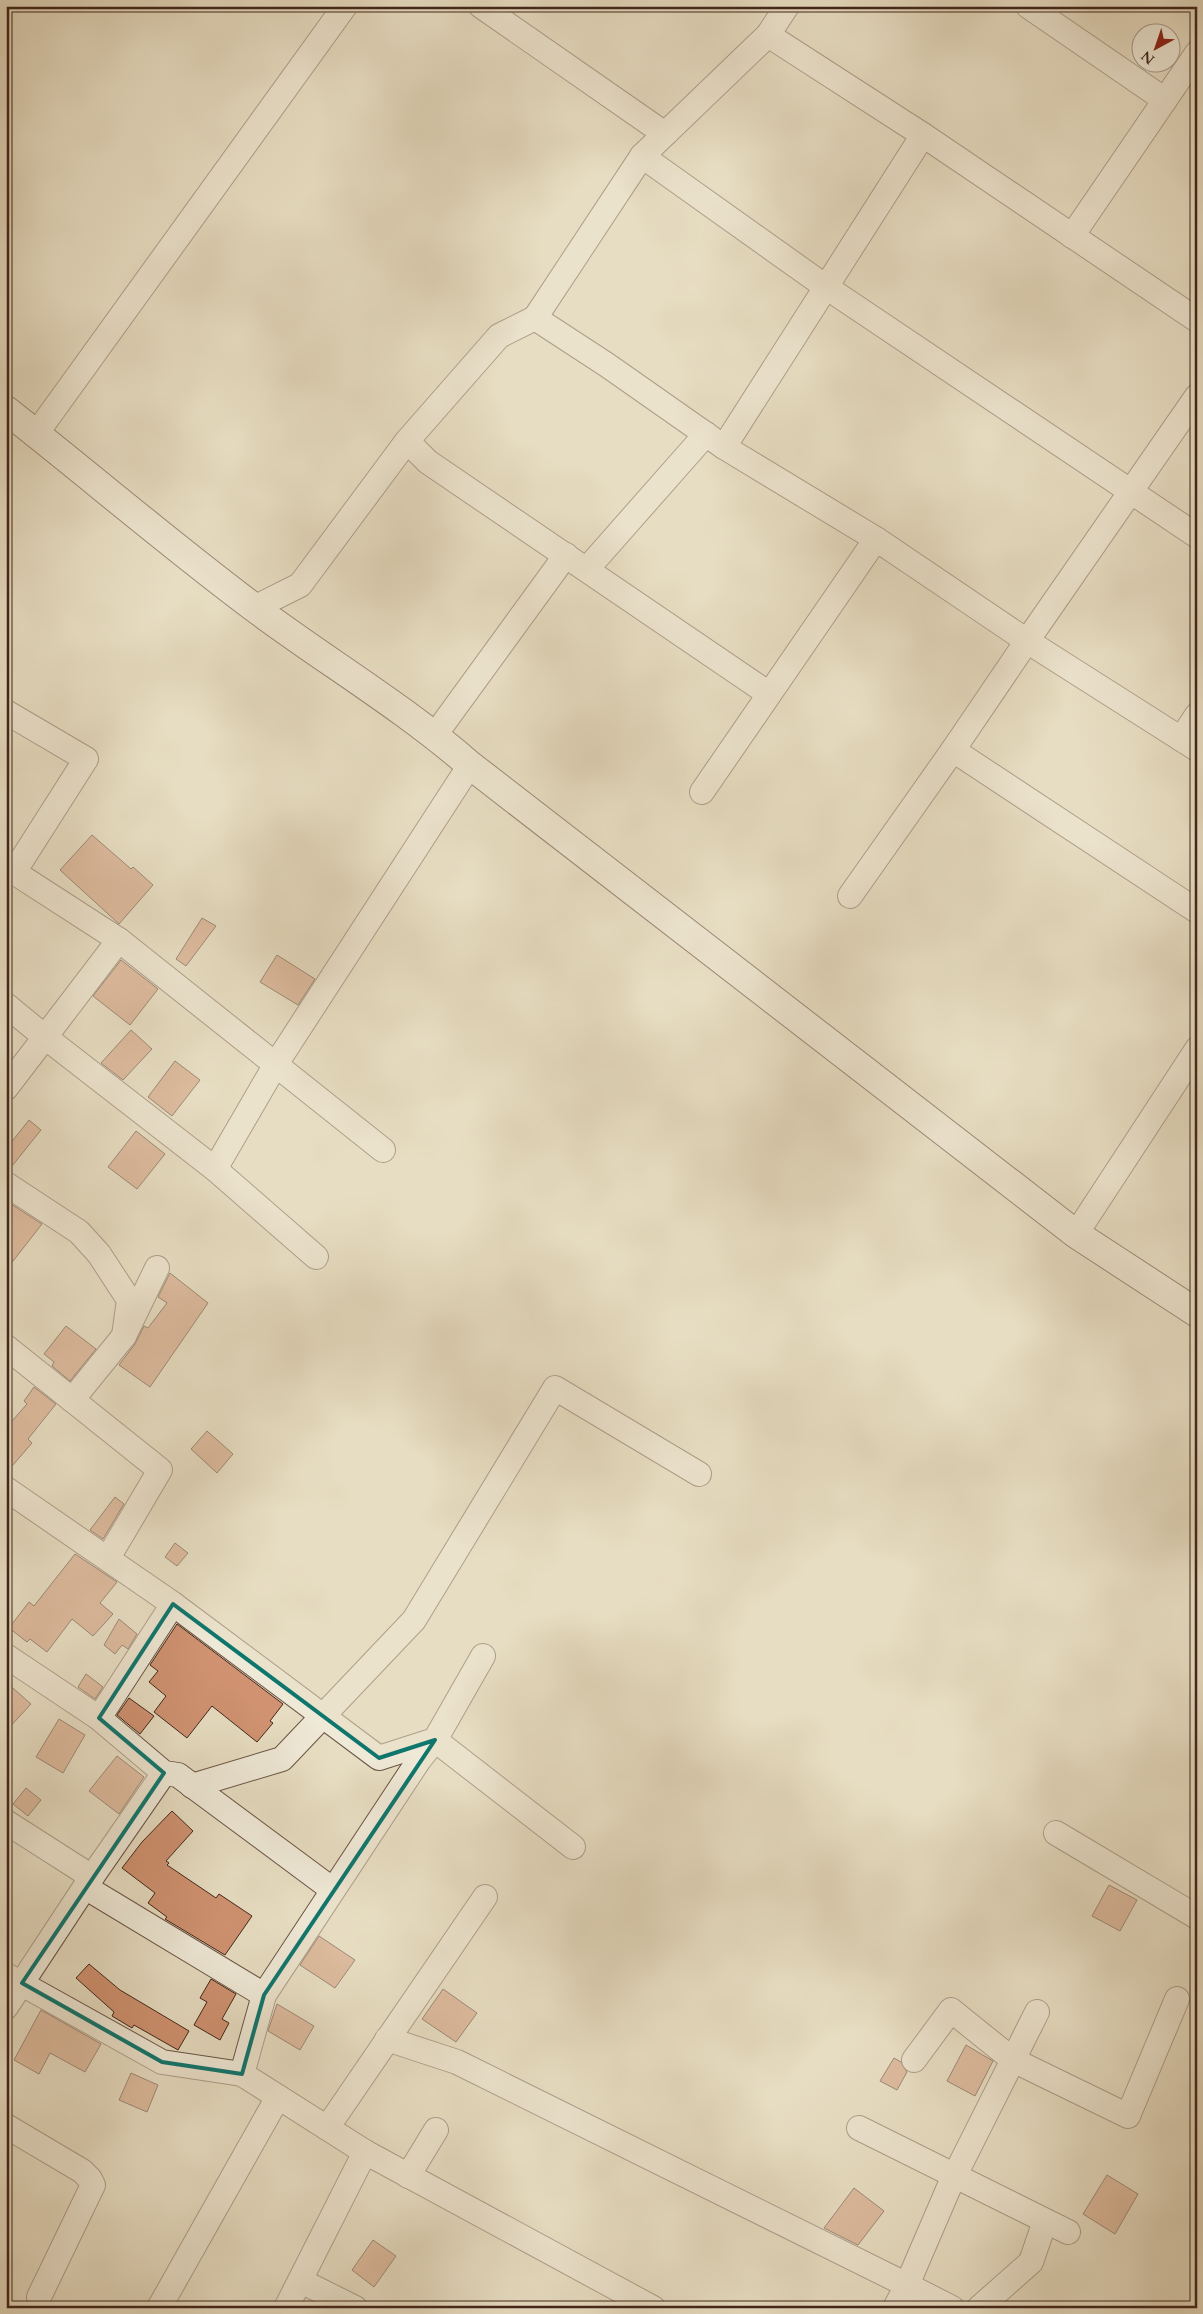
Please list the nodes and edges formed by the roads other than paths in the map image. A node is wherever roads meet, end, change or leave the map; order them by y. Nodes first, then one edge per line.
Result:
1 (346, 6) edge
2 (481, 6) edge
3 (787, 6) edge
4 (1028, 6) edge
5 (768, 35) junction
6 (1197, 53) edge
7 (1165, 100) junction
8 (665, 134) junction
9 (923, 135) junction
10 (642, 156) junction
11 (1072, 236) junction
12 (826, 287) junction
13 (535, 318) junction
14 (1197, 320) edge
15 (1197, 396) edge
16 (6, 410) edge
17 (36, 434) junction
18 (715, 440) junction
19 (408, 441) junction
20 (1129, 491) junction
21 (1197, 536) edge
22 (876, 539) junction
23 (566, 555) junction
24 (587, 569) junction
25 (254, 608) junction
26 (1026, 641) junction
27 (769, 694) junction
28 (6, 712) edge
29 (1197, 715) edge
30 (435, 735) junction
31 (1189, 744) edge
32 (953, 750) junction
33 (470, 765) junction
34 (702, 792) dead end
35 (10, 870) edge
36 (850, 896) dead end
37 (1197, 911) edge
38 (119, 940) junction
39 (6, 1005) edge
40 (45, 1037) junction
41 (1197, 1049) edge
42 (276, 1064) junction
43 (6, 1088) edge
44 (383, 1150) dead end
45 (215, 1169) junction
46 (6, 1184) edge
47 (1076, 1234) junction
48 (316, 1257) dead end
49 (157, 1268) dead end
50 (1197, 1313) edge
51 (124, 1336) junction
52 (6, 1347) edge
53 (72, 1400) junction
54 (699, 1474) dead end
55 (11, 1498) edge
56 (108, 1558) junction
57 (173, 1604) junction
58 (6, 1656) edge
59 (483, 1656) dead end
60 (322, 1716) junction
61 (99, 1718) junction
62 (435, 1740) junction
63 (164, 1772) junction
64 (192, 1786) junction
65 (6, 1822) edge
66 (1056, 1833) dead end
67 (573, 1847) dead end
68 (88, 1882) junction
69 (332, 1890) junction
70 (485, 1897) dead end
71 (1197, 1917) edge
72 (14, 1979) edge
73 (264, 1995) junction
74 (1177, 1999) dead end
75 (6, 2008) edge
76 (1037, 2012) dead end
77 (388, 2039) junction
78 (914, 2060) dead end
79 (1013, 2060) junction
80 (242, 2074) junction
81 (278, 2097) junction
82 (6, 2126) edge
83 (327, 2128) junction
84 (859, 2128) dead end
85 (436, 2130) dead end
86 (365, 2152) junction
87 (408, 2176) junction
88 (955, 2176) junction
89 (1045, 2221) junction
90 (1068, 2232) dead end
91 (301, 2281) junction
92 (907, 2285) junction
93 (38, 2296) dead end
94 (160, 2308) edge
95 (286, 2308) edge
96 (355, 2308) edge
97 (653, 2308) edge
98 (895, 2308) edge
99 (952, 2308) edge
100 (979, 2308) edge

1 - 17 street
2 - 8 street
3 - 5 street
4 - 7 street
5 - 8 street
5 - 9 street
6 - 7 street
7 - 11 street
8 - 10 street
9 - 11 street
9 - 12 street
10 - 12 street
10 - 13 street
11 - 14 street
12 - 18 street
12 - 20 street
13 - 18 street
13 - 19 street
15 - 20 street
16 - 17 street
17 - 25 street
18 - 22 street
18 - 24 street
19 - 23 street
19 - 25 street
20 - 21 street
20 - 26 street
22 - 26 street
22 - 27 street
23 - 24 street
23 - 30 street
24 - 27 street
25 - 30 street
26 - 31 street
26 - 32 street
27 - 34 street
28 - 35 street
29 - 31 street
30 - 33 street
32 - 36 street
32 - 37 street
33 - 42 street
33 - 47 street
35 - 38 street
38 - 40 street
38 - 42 street
39 - 40 street
40 - 43 street
40 - 45 street
41 - 47 street
42 - 44 street
42 - 45 street
45 - 48 street
46 - 51 street
47 - 50 street
49 - 51 street
51 - 53 street
52 - 53 street
53 - 56 street
54 - 60 street
55 - 56 street
56 - 57 street
57 - 60 street
57 - 61 street
58 - 61 street
59 - 62 street
60 - 62 street
60 - 64 street
61 - 63 street
62 - 67 street
62 - 69 street
63 - 64 street
63 - 68 street
64 - 69 street
65 - 68 street
66 - 71 street
68 - 72 street
68 - 73 street
69 - 73 street
70 - 77 street
72 - 75 street
72 - 80 street
73 - 80 street
74 - 79 street
76 - 79 street
77 - 83 street
77 - 92 street
78 - 79 street
79 - 88 street
80 - 81 street
81 - 83 street
81 - 94 street
82 - 93 street
83 - 86 street
84 - 88 street
85 - 87 street
86 - 87 street
86 - 91 street
87 - 97 street
88 - 89 street
88 - 92 street
89 - 90 street
89 - 100 street
91 - 95 street
91 - 96 street
92 - 98 street
92 - 99 street

